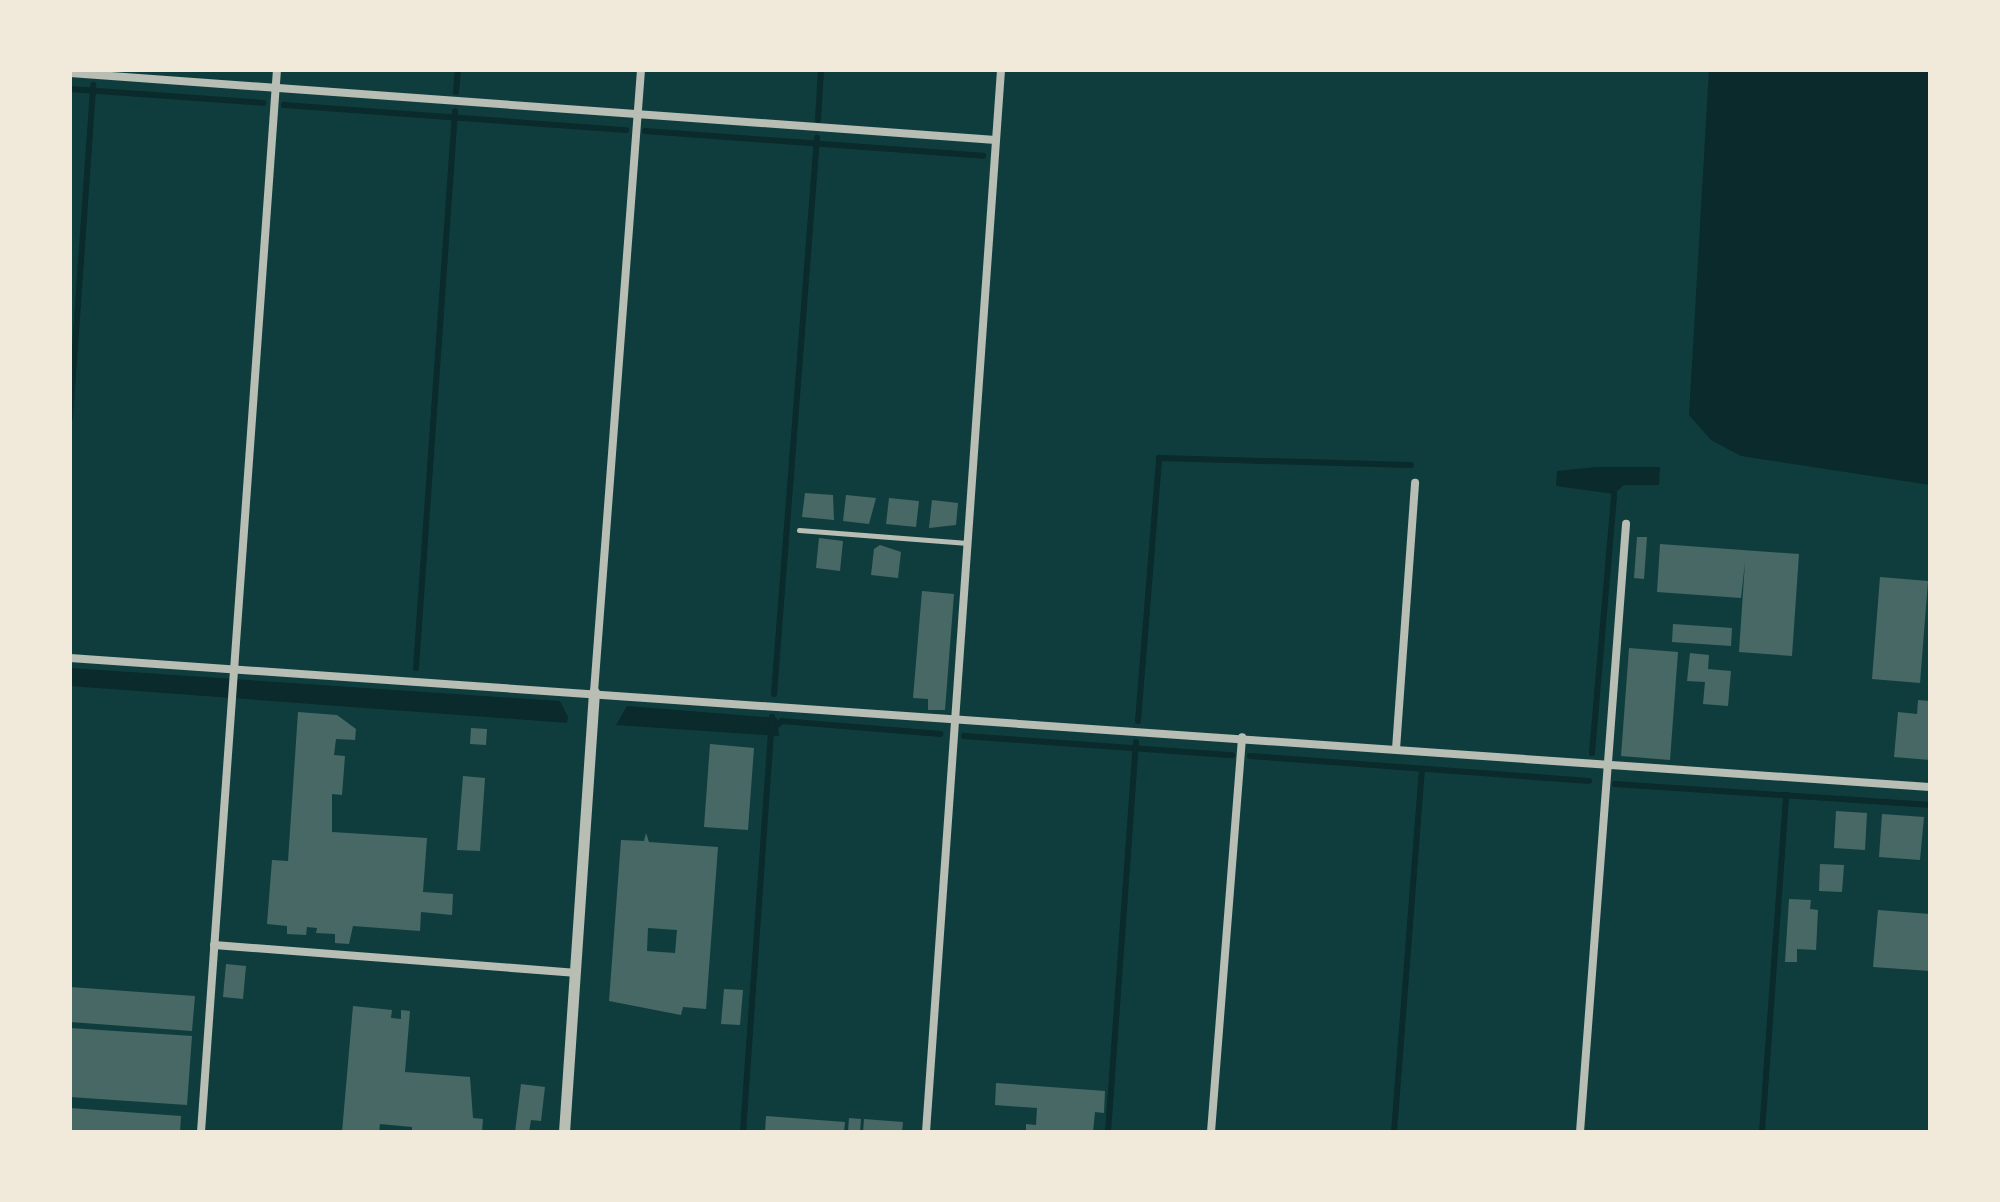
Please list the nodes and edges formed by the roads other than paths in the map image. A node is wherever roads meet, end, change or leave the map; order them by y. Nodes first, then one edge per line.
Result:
1 (277, 70) edge
2 (641, 70) edge
3 (1001, 70) edge
4 (70, 73) edge
5 (275, 89) junction
6 (638, 115) junction
7 (996, 140) junction
8 (1415, 483) dead end
9 (1626, 524) dead end
10 (799, 530) dead end
11 (969, 543) junction
12 (70, 658) edge
13 (234, 670) junction
14 (594, 692) junction
15 (955, 718) junction
16 (1242, 737) junction
17 (1396, 749) junction
18 (1607, 764) junction
19 (1930, 787) edge
20 (214, 945) junction
21 (574, 973) junction
22 (201, 1132) edge
23 (564, 1132) edge
24 (926, 1132) edge
25 (1211, 1132) edge
26 (1580, 1132) edge

1 - 5 street
2 - 6 street
3 - 7 street
4 - 5 street
5 - 6 street
5 - 13 street
6 - 7 street
6 - 14 street
7 - 11 street
8 - 17 street
9 - 18 street
10 - 11 lane
11 - 15 street
12 - 13 street
13 - 14 street
13 - 20 street
14 - 15 street
14 - 21 street
15 - 16 street
15 - 24 street
16 - 17 street
16 - 25 street
17 - 18 street
18 - 19 street
18 - 26 street
20 - 21 street
20 - 22 street
21 - 23 street

